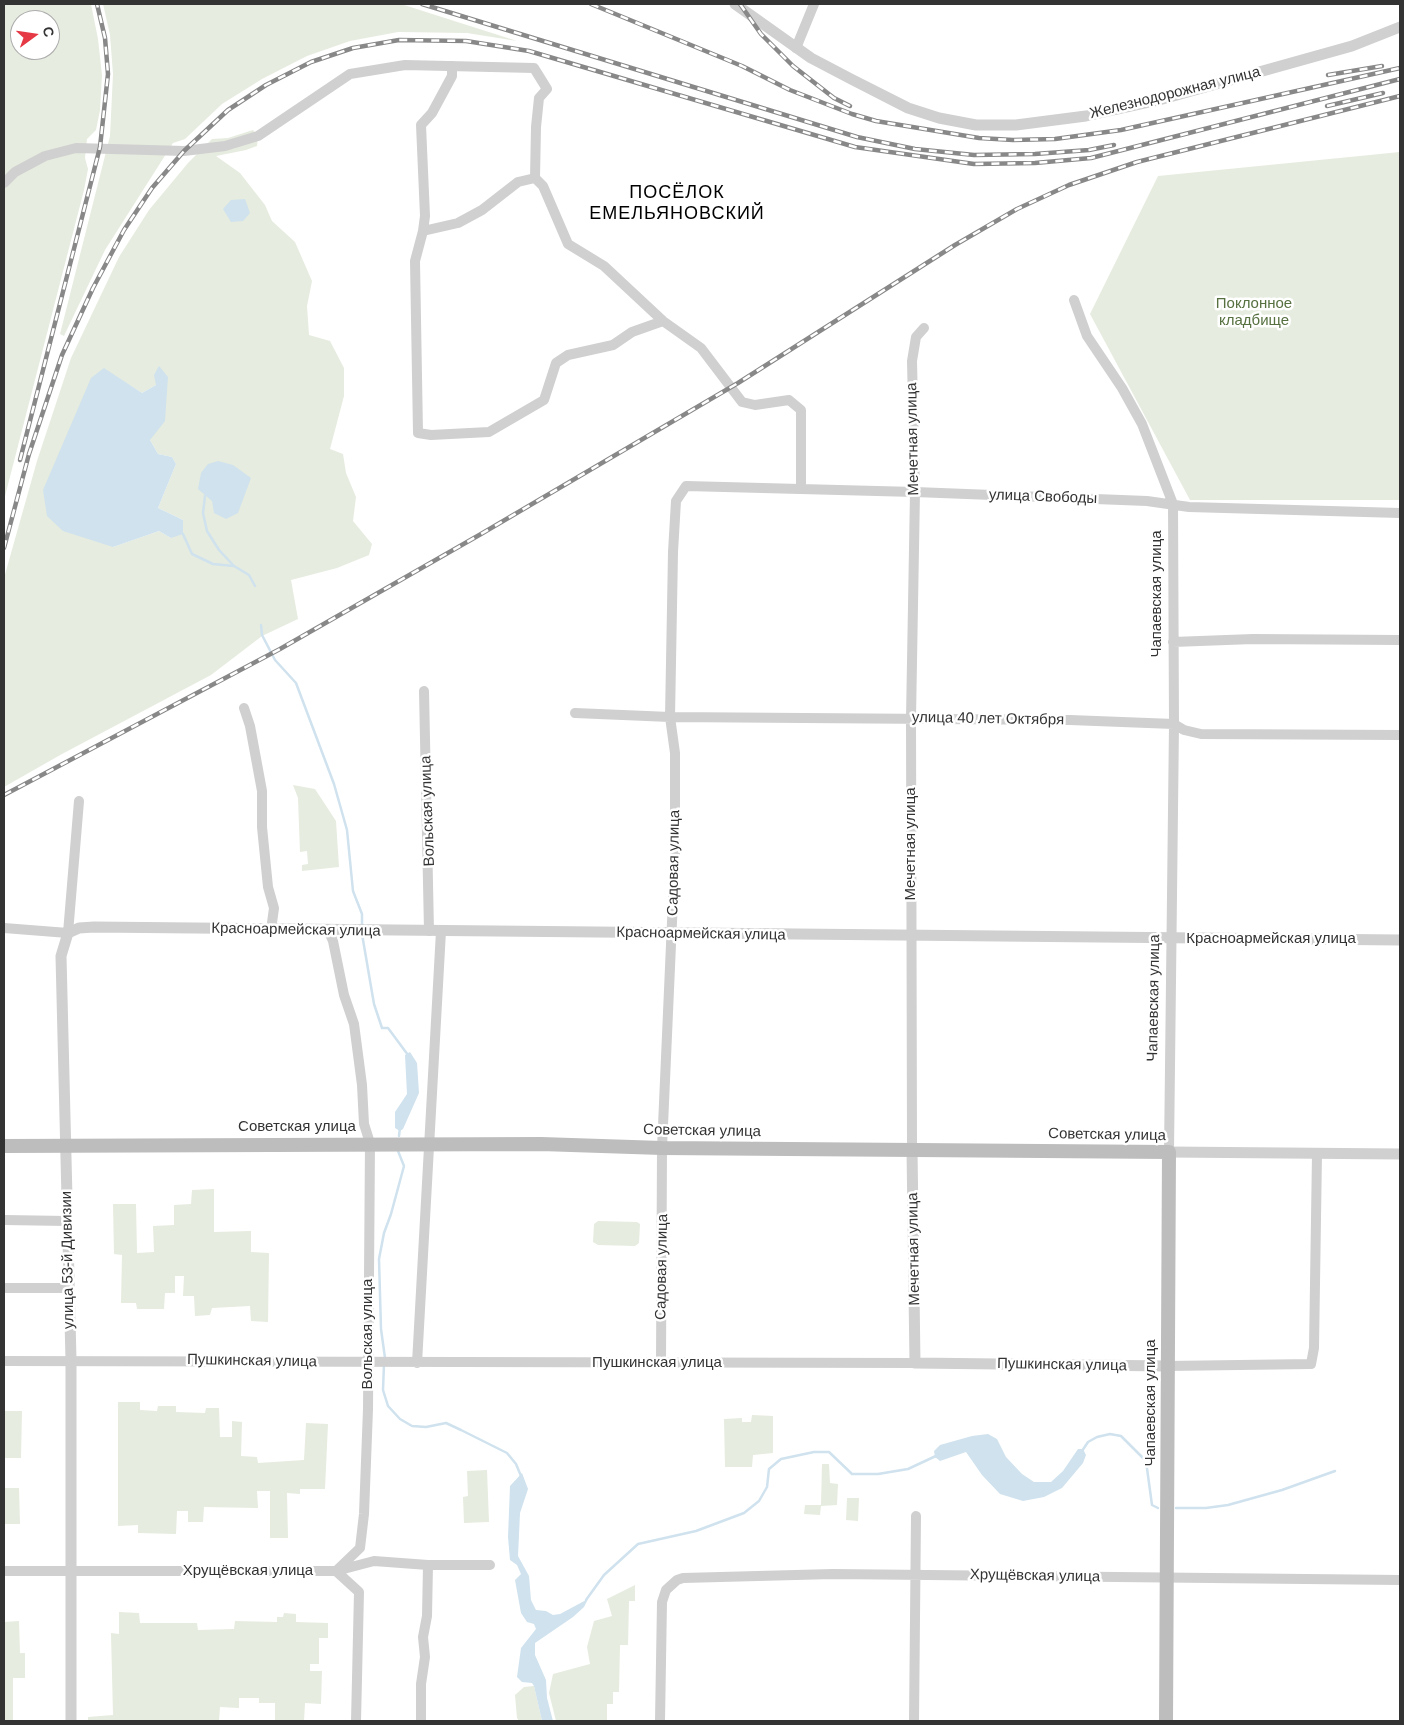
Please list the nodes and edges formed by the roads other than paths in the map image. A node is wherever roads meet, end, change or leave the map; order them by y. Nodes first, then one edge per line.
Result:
1 (734, 4) edge
2 (814, 4) edge
3 (1400, 27) edge
4 (796, 48) junction
5 (452, 66) junction
6 (535, 178) junction
7 (4, 183) edge
8 (423, 231) junction
9 (1074, 300) dead end
10 (663, 322) junction
11 (924, 328) dead end
12 (686, 486) joint
13 (801, 489) junction
14 (915, 492) junction
15 (1173, 504) junction
16 (1400, 513) edge
17 (1400, 640) edge
18 (1173, 642) junction
19 (424, 691) dead end
20 (244, 708) dead end
21 (575, 713) dead end
22 (670, 717) junction
23 (911, 718) junction
24 (1174, 724) junction
25 (1400, 735) edge
26 (79, 801) dead end
27 (4, 928) edge
28 (271, 930) junction
29 (332, 930) junction
30 (435, 931) junction
31 (68, 933) junction
32 (672, 934) junction
33 (912, 936) junction
34 (1172, 939) junction
35 (1400, 940) edge
36 (370, 1143) junction
37 (429, 1144) junction
38 (66, 1145) junction
39 (4, 1146) edge
40 (662, 1148) junction
41 (912, 1149) junction
42 (1169, 1152) junction
43 (1317, 1154) junction
44 (1400, 1154) edge
45 (4, 1220) edge
46 (67, 1222) junction
47 (4, 1288) edge
48 (69, 1288) junction
49 (71, 1360) junction
50 (4, 1361) edge
51 (372, 1363) junction
52 (417, 1363) junction
53 (661, 1363) junction
54 (915, 1363) junction
55 (1166, 1366) junction
56 (916, 1516) dead end
57 (428, 1565) junction
58 (490, 1565) dead end
59 (4, 1571) edge
60 (69, 1571) junction
61 (336, 1571) junction
62 (915, 1575) junction
63 (1167, 1577) junction
64 (1400, 1580) edge
65 (71, 1721) edge
66 (356, 1721) edge
67 (422, 1721) edge
68 (660, 1721) edge
69 (914, 1721) edge
70 (1166, 1721) edge

1 - 4 street, Железнодорожная улица
2 - 4 street
3 - 4 street, Железнодорожная улица
5 - 6 street
5 - 7 street
5 - 8 street
6 - 8 street
6 - 10 street
8 - 10 street
9 - 15 street, Чапаевская улица
10 - 13 street
11 - 14 street, Мечетная улица
12 - 13 street, улица Свободы
12 - 22 street, Садовая улица
13 - 14 street, улица Свободы
14 - 15 street, улица Свободы
14 - 23 street, Мечетная улица
15 - 16 street, улица Свободы
15 - 18 street, Чапаевская улица
17 - 18 street
18 - 24 street, Чапаевская улица
19 - 30 street, Вольская улица
20 - 28 street
21 - 22 street, улица 40 лет Октября
22 - 23 street, улица 40 лет Октября
22 - 32 street, Садовая улица
23 - 24 street, улица 40 лет Октября
23 - 33 street, Мечетная улица
24 - 25 street, улица 40 лет Октября
24 - 34 street, Чапаевская улица
26 - 31 street, улица 53-й Дивизии
27 - 31 street, Красноармейская улица
28 - 29 street, Красноармейская улица
28 - 31 street, Красноармейская улица
29 - 30 street, Красноармейская улица
29 - 36 street, Вольская улица
30 - 32 street, Красноармейская улица
30 - 37 street, Вольская улица
31 - 38 street, улица 53-й Дивизии
32 - 33 street, Красноармейская улица
32 - 40 street, Садовая улица
33 - 34 street, Красноармейская улица
33 - 41 street, Мечетная улица
34 - 35 street, Красноармейская улица
34 - 42 street, Чапаевская улица
36 - 37 main road, Советская улица
36 - 38 main road, Советская улица
36 - 51 street, Вольская улица
37 - 40 main road, Советская улица
37 - 52 street, Вольская улица
38 - 39 main road, Советская улица
38 - 46 street, улица 53-й Дивизии
40 - 41 main road, Советская улица
40 - 53 street, Садовая улица
41 - 42 main road, Советская улица
41 - 54 street, Мечетная улица
42 - 43 street, Советская улица
42 - 55 main road, Чапаевская улица
43 - 44 street, Советская улица
43 - 55 street, Пушкинская улица
45 - 46 street
46 - 48 street, улица 53-й Дивизии
47 - 48 street
48 - 49 street, улица 53-й Дивизии
49 - 50 street, Пушкинская улица
49 - 51 street, Пушкинская улица
49 - 60 street, улица 53-й Дивизии
51 - 52 street, Пушкинская улица
51 - 61 street, Вольская улица
52 - 53 street, Пушкинская улица
53 - 54 street, Пушкинская улица
54 - 55 street, Пушкинская улица
55 - 63 main road, Чапаевская улица
56 - 62 street
57 - 58 street, Хрущёвская улица
57 - 61 street, Хрущёвская улица
57 - 67 street
59 - 60 street, Хрущёвская улица
60 - 61 street, Хрущёвская улица
60 - 65 street, улица 53-й Дивизии
61 - 66 street
62 - 63 street, Хрущёвская улица
62 - 68 street, Хрущёвская улица
62 - 69 street
63 - 64 street, Хрущёвская улица
63 - 70 main road, Чапаевская улица

